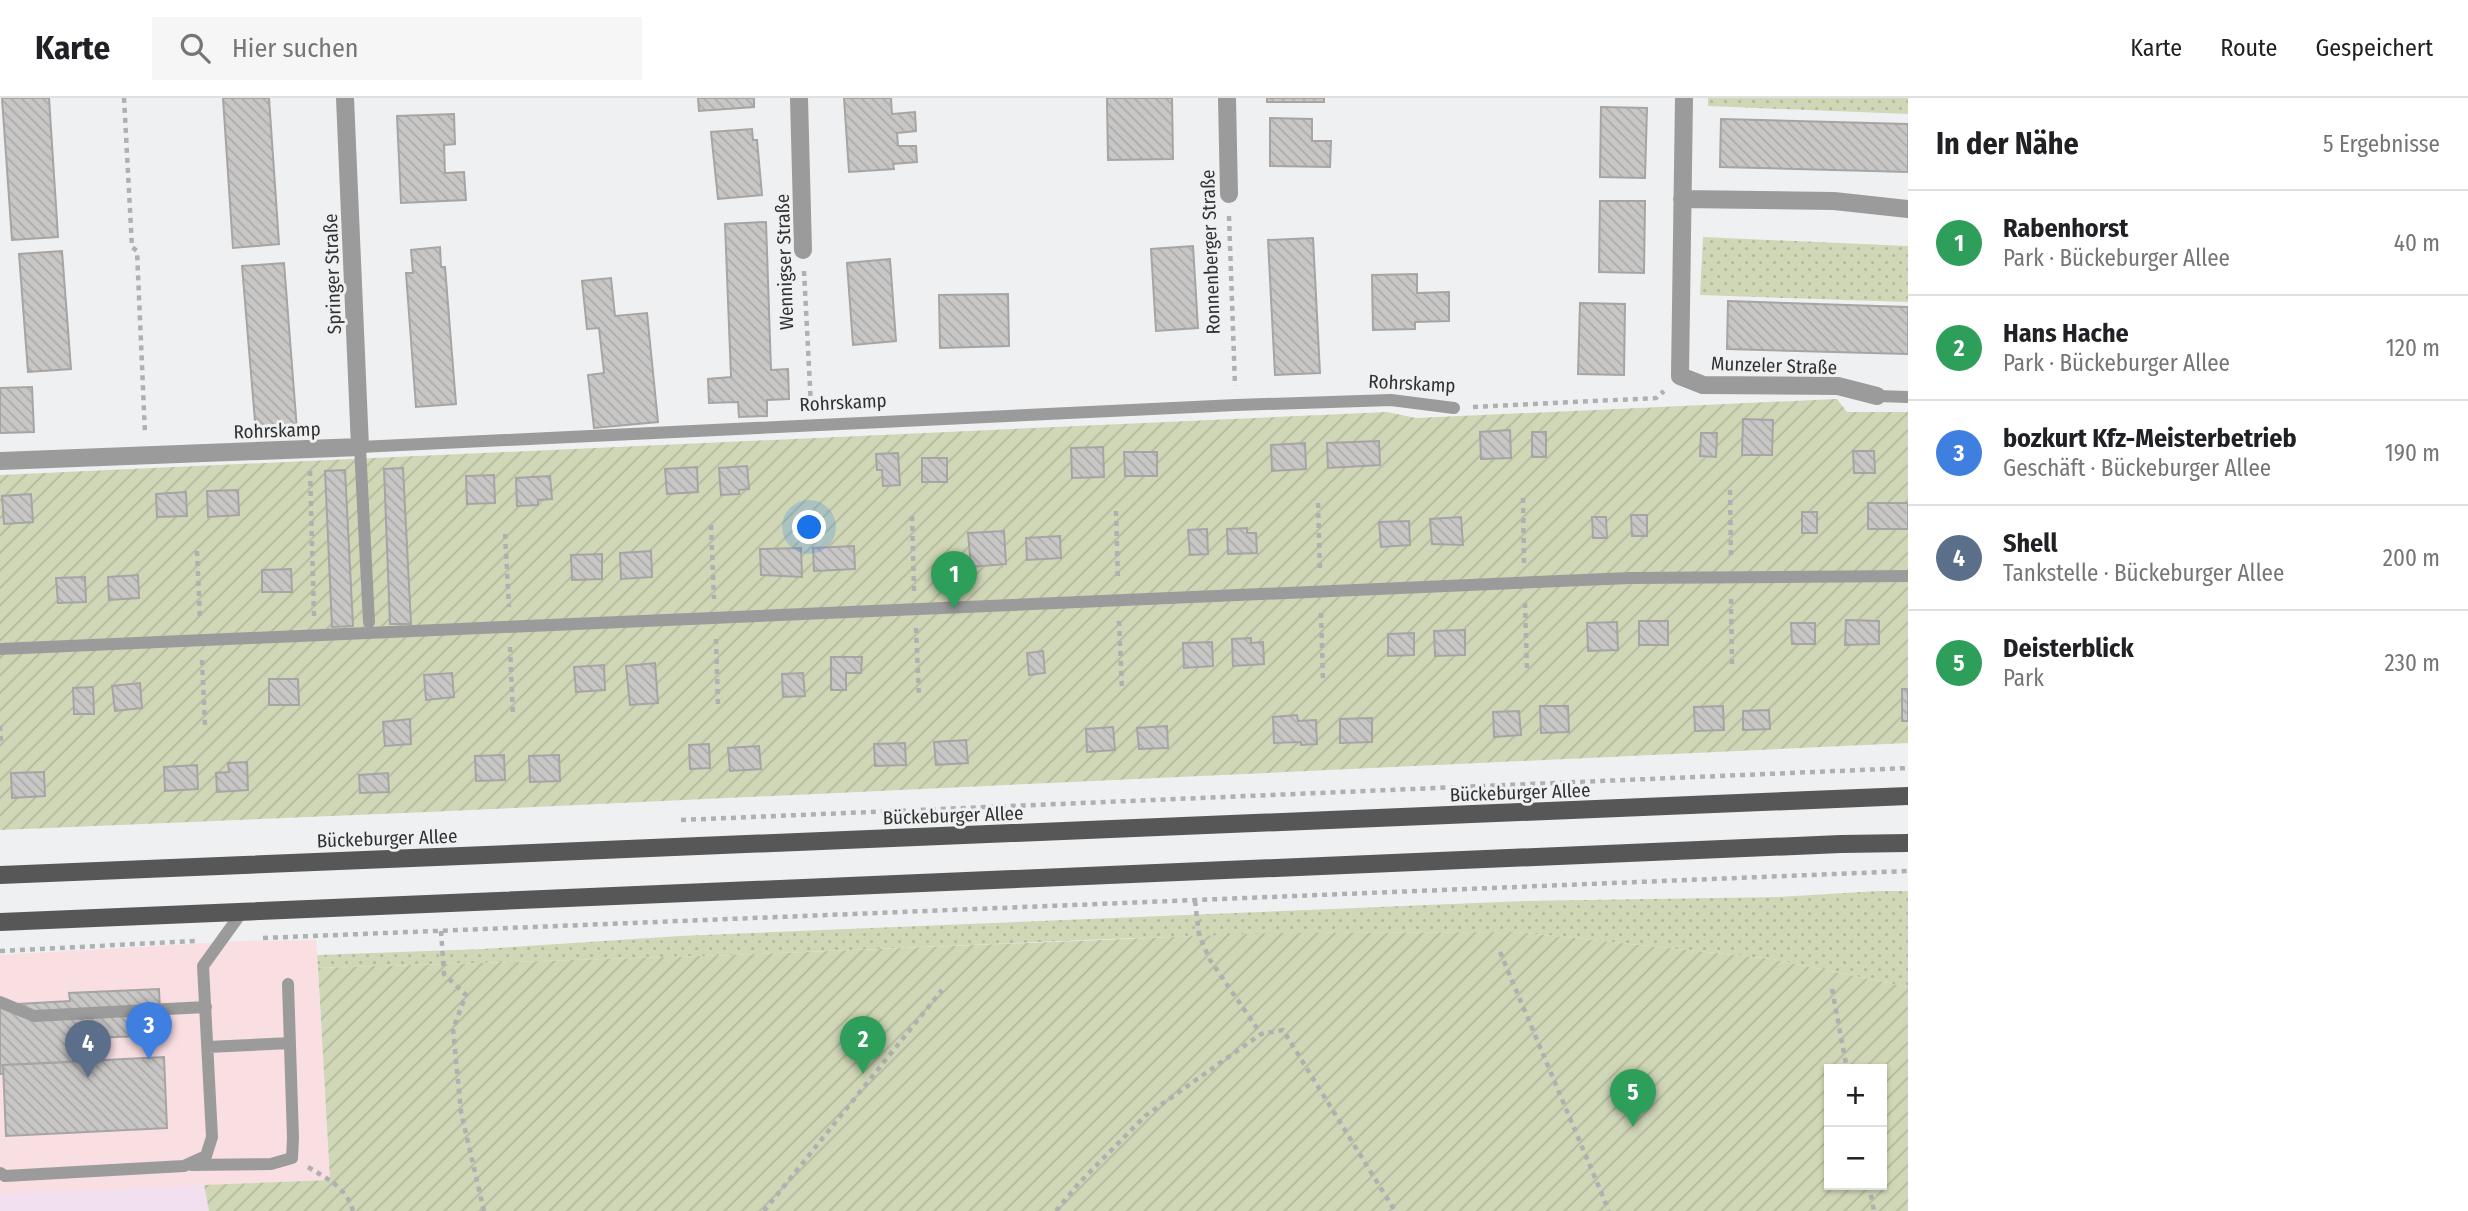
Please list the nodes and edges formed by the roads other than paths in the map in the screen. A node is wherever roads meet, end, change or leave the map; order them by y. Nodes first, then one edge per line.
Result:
1 (345, 98) edge
2 (799, 98) edge
3 (1227, 98) edge
4 (1684, 98) edge
5 (1228, 194) road end
6 (1682, 199) junction
7 (1908, 209) edge
8 (803, 250) road end
9 (1877, 396) joint
10 (1908, 397) edge
11 (1454, 408) road end
12 (360, 447) junction
13 (0, 461) edge
14 (1908, 576) edge
15 (369, 622) dead end
16 (0, 649) edge
17 (1908, 796) edge
18 (1908, 843) edge
19 (0, 875) edge
20 (242, 912) junction
21 (0, 922) edge
22 (288, 984) dead end
23 (0, 1002) edge
24 (206, 1007) junction
25 (290, 1043) junction
26 (208, 1047) junction
27 (184, 1166) junction
28 (0, 1173) edge

1 - 12 street, Springer Straße
2 - 8 street, Wennigser Straße
3 - 5 street, Ronnenberger Straße
4 - 6 street
6 - 7 street
6 - 9 street, Munzeler Straße
9 - 10 lane
11 - 12 lane, Rohrskamp
12 - 13 street, Rohrskamp
12 - 15 lane
14 - 16 lane
17 - 19 main road, Bückeburger Allee
18 - 20 main road
20 - 21 main road
20 - 24 lane
22 - 25 lane
23 - 24 lane
24 - 26 lane
25 - 26 lane
25 - 27 lane
26 - 27 lane
27 - 28 lane

